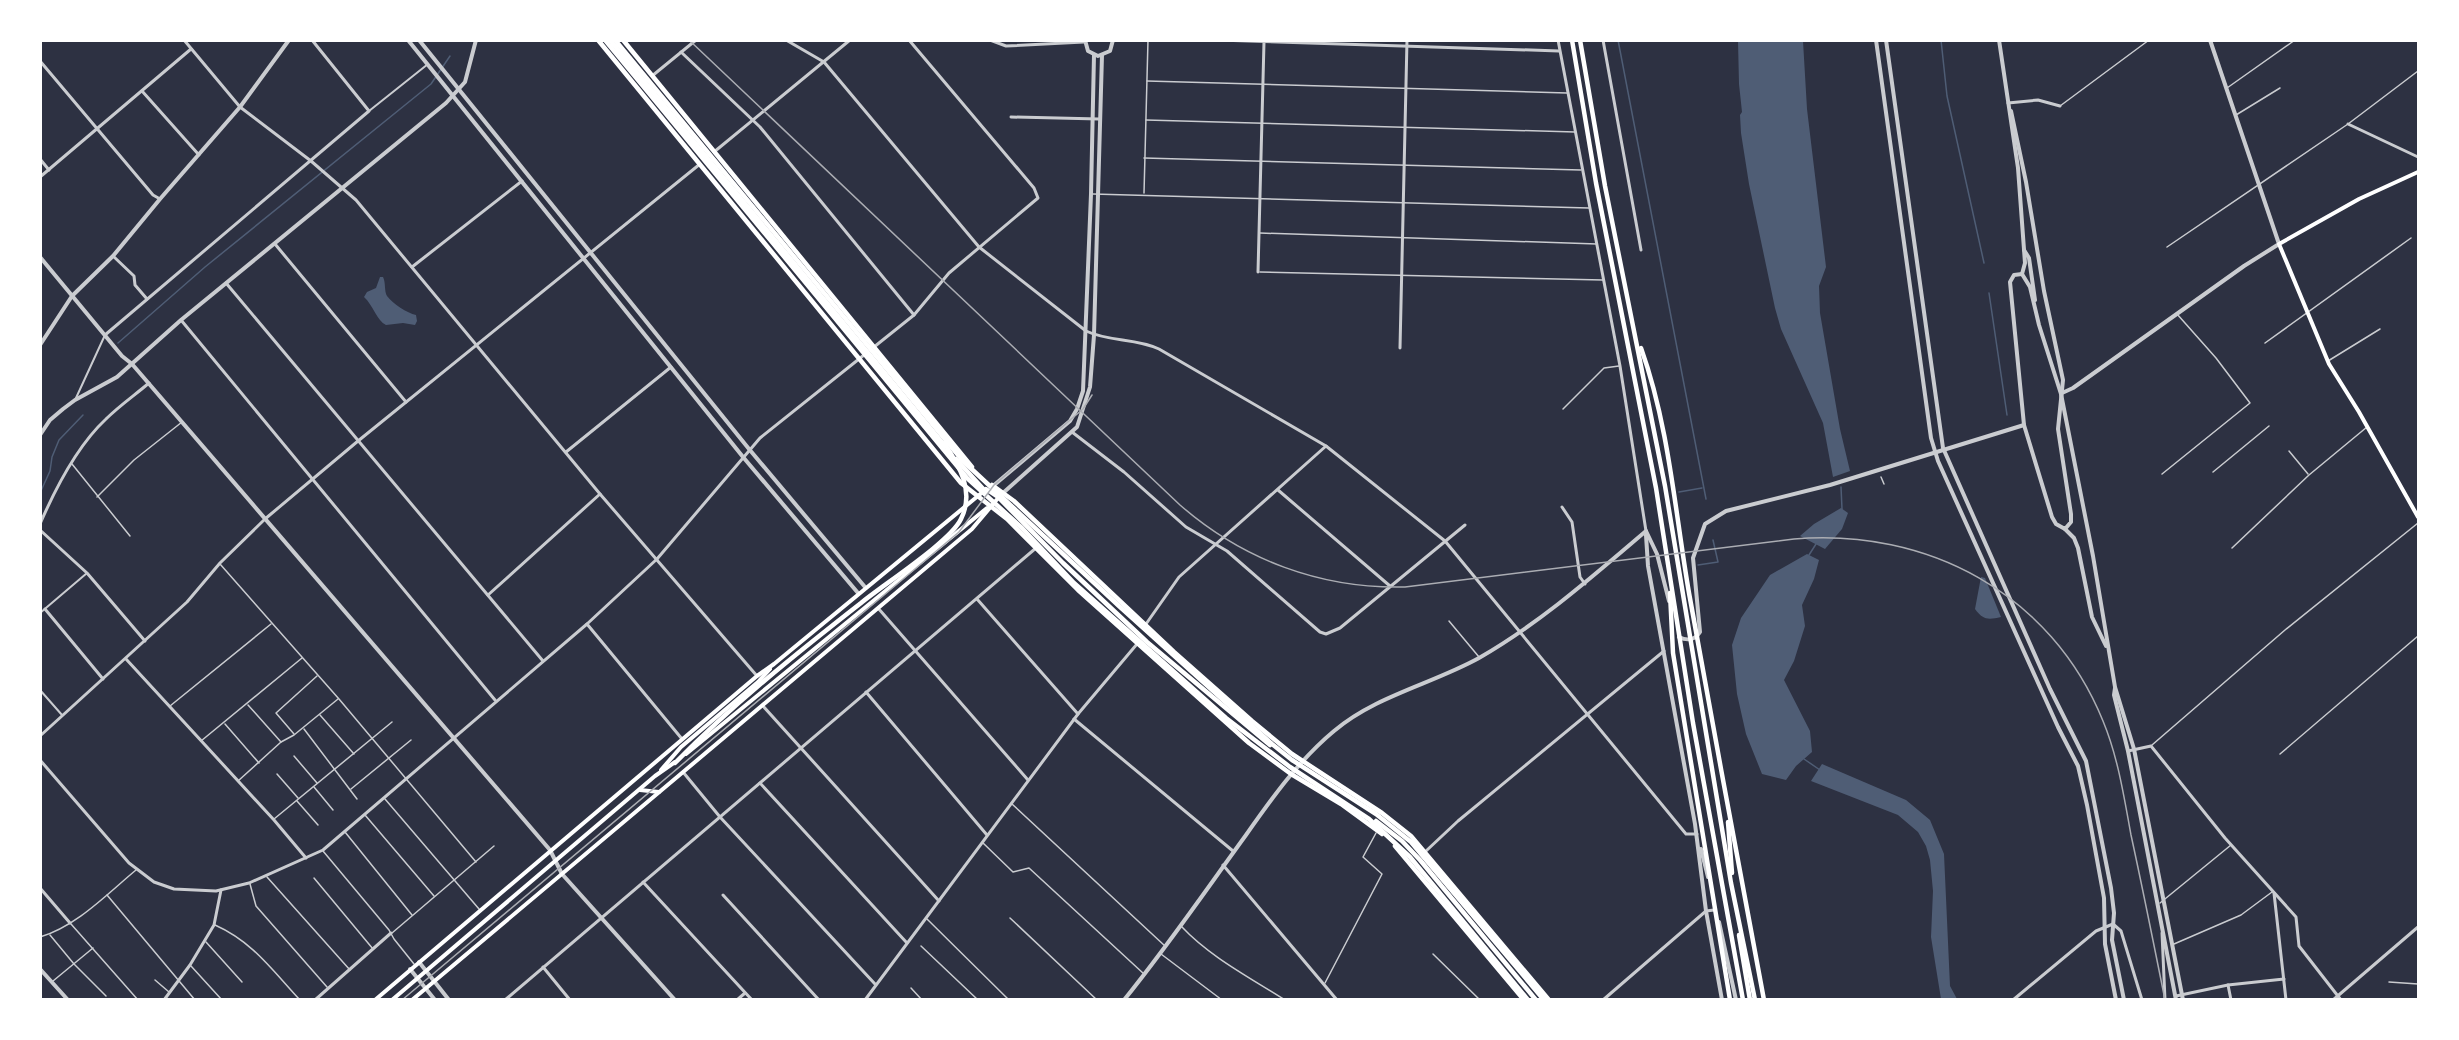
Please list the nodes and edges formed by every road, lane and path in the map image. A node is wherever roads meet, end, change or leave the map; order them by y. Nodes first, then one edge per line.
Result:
1 (184, 40) edge
2 (289, 40) edge
3 (312, 40) edge
4 (408, 40) edge
5 (419, 40) edge
6 (476, 40) edge
7 (598, 40) edge
8 (608, 40) edge
9 (615, 40) edge
10 (623, 40) edge
11 (696, 40) edge
12 (786, 40) edge
13 (850, 40) edge
14 (909, 40) edge
15 (990, 40) edge
16 (1113, 40) edge
17 (1148, 40) edge
18 (1218, 40) edge
19 (1407, 40) edge
20 (1558, 40) edge
21 (1572, 40) edge
22 (1580, 40) edge
23 (1603, 40) edge
24 (1876, 40) edge
25 (1886, 40) edge
26 (1999, 40) edge
27 (2149, 40) edge
28 (2210, 40) edge
29 (2295, 40) edge
30 (1085, 41) edge
31 (1264, 42) edge
32 (1407, 46) junction
33 (191, 49) junction
34 (1560, 51) junction
35 (681, 52) junction
36 (1094, 55) junction
37 (1102, 55) junction
38 (40, 61) edge
39 (824, 62) junction
40 (429, 65) junction
41 (2418, 71) edge
42 (652, 75) junction
43 (1147, 81) junction
44 (1263, 85) junction
45 (2280, 88) dead end
46 (1406, 89) junction
47 (2226, 89) junction
48 (460, 90) junction
49 (142, 91) junction
50 (1568, 93) junction
51 (453, 97) junction
52 (2008, 103) junction
53 (2060, 106) joint
54 (240, 107) junction
55 (369, 111) junction
56 (2235, 115) junction
57 (1011, 117) dead end
58 (1092, 119) junction
59 (1099, 119) junction
60 (1146, 120) junction
61 (753, 121) junction
62 (1262, 123) junction
63 (2348, 124) junction
64 (1406, 127) junction
65 (98, 130) junction
66 (1576, 132) junction
67 (714, 153) junction
68 (199, 155) junction
69 (2418, 157) edge
70 (707, 158) junction
71 (1144, 158) junction
72 (40, 159) edge
73 (311, 161) junction
74 (1261, 162) junction
75 (700, 164) junction
76 (1405, 165) junction
77 (49, 170) junction
78 (1582, 170) junction
79 (2418, 172) edge
80 (40, 177) edge
81 (522, 181) junction
82 (2259, 186) junction
83 (343, 188) junction
84 (1091, 194) junction
85 (1097, 194) junction
86 (1144, 194) junction
87 (1260, 198) junction
88 (160, 200) junction
89 (1403, 202) junction
90 (1590, 208) junction
91 (1259, 233) junction
92 (1403, 237) junction
93 (2411, 238) dead end
94 (275, 244) junction
95 (1598, 244) junction
96 (2279, 244) junction
97 (979, 247) junction
98 (2167, 247) dead end
99 (2023, 248) junction
100 (1641, 250) dead end
101 (590, 252) junction
102 (113, 256) junction
103 (40, 257) edge
104 (584, 257) junction
105 (412, 268) junction
106 (1258, 272) joint
107 (2022, 274) junction
108 (1402, 276) junction
109 (1604, 280) junction
110 (226, 284) junction
111 (72, 296) junction
112 (147, 299) junction
113 (2034, 303) junction
114 (2307, 313) junction
115 (2176, 314) junction
116 (914, 315) junction
117 (181, 320) junction
118 (2380, 329) dead end
119 (1086, 331) junction
120 (1636, 334) junction
121 (1094, 335) junction
122 (106, 337) junction
123 (2265, 343) dead end
124 (40, 345) edge
125 (476, 345) junction
126 (874, 347) junction
127 (1400, 348) dead end
128 (867, 353) junction
129 (858, 359) junction
130 (2328, 362) junction
131 (132, 364) junction
132 (1620, 366) junction
133 (671, 367) junction
134 (149, 383) junction
135 (2061, 394) junction
136 (75, 400) junction
137 (405, 402) junction
138 (1563, 409) dead end
139 (923, 413) junction
140 (182, 422) junction
141 (2024, 424) junction
142 (2269, 426) dead end
143 (2368, 427) junction
144 (1072, 432) junction
145 (40, 435) edge
146 (358, 441) junction
147 (1326, 446) junction
148 (1943, 448) junction
149 (749, 449) junction
150 (1935, 450) junction
151 (2289, 451) dead end
152 (566, 452) junction
153 (743, 457) junction
154 (72, 464) junction
155 (2213, 472) dead end
156 (2162, 474) dead end
157 (2309, 475) junction
158 (1881, 477) dead end
159 (312, 479) junction
160 (1884, 484) dead end
161 (992, 486) junction
162 (986, 489) junction
163 (1278, 490) junction
164 (1003, 493) junction
165 (600, 494) junction
166 (97, 497) junction
167 (977, 497) junction
168 (998, 497) junction
169 (990, 506) junction
170 (1562, 507) dead end
171 (2418, 517) edge
172 (265, 519) junction
173 (2418, 523) edge
174 (40, 524) edge
175 (1465, 525) dead end
176 (2065, 529) junction
177 (40, 530) edge
178 (1646, 531) junction
179 (130, 536) dead end
180 (1445, 541) junction
181 (1215, 544) junction
182 (1036, 548) junction
183 (2232, 548) dead end
184 (657, 559) junction
185 (220, 564) junction
186 (1669, 570) junction
187 (87, 573) junction
188 (1584, 584) junction
189 (1390, 586) junction
190 (865, 587) junction
191 (858, 593) junction
192 (488, 595) junction
193 (977, 598) junction
194 (878, 608) junction
195 (45, 609) junction
196 (40, 613) edge
197 (1449, 621) dead end
198 (272, 623) junction
199 (587, 624) junction
200 (1144, 625) junction
201 (1520, 632) junction
202 (2418, 636) edge
203 (145, 641) junction
204 (1137, 644) junction
205 (2108, 649) junction
206 (915, 651) junction
207 (1664, 651) junction
208 (1480, 657) junction
209 (302, 658) junction
210 (126, 659) junction
211 (543, 662) junction
212 (774, 664) junction
213 (318, 675) junction
214 (756, 676) junction
215 (103, 679) junction
216 (2115, 687) junction
217 (40, 690) edge
218 (867, 692) junction
219 (339, 699) junction
220 (496, 701) junction
221 (248, 704) junction
222 (169, 706) junction
223 (763, 706) junction
224 (1587, 713) junction
225 (319, 714) junction
226 (1078, 714) junction
227 (63, 717) junction
228 (1074, 719) junction
229 (393, 722) dead end
230 (225, 723) junction
231 (303, 728) junction
232 (294, 735) junction
233 (40, 736) edge
234 (372, 738) junction
235 (453, 739) junction
236 (682, 739) junction
237 (411, 740) dead end
238 (201, 741) junction
239 (281, 742) junction
240 (2151, 746) junction
241 (800, 749) junction
242 (2134, 749) junction
243 (2128, 751) junction
244 (354, 754) junction
245 (2280, 754) dead end
246 (294, 756) dead end
247 (390, 758) junction
248 (40, 760) edge
249 (1292, 760) junction
250 (1302, 761) junction
251 (259, 763) junction
252 (675, 763) junction
253 (335, 770) junction
254 (683, 772) junction
255 (277, 774) dead end
256 (1291, 774) junction
257 (655, 776) junction
258 (406, 779) junction
259 (1028, 780) junction
260 (237, 782) junction
261 (760, 783) junction
262 (317, 784) junction
263 (314, 787) junction
264 (351, 790) junction
265 (639, 790) junction
266 (660, 792) junction
267 (384, 797) junction
268 (357, 799) dead end
269 (298, 800) junction
270 (1727, 801) junction
271 (1012, 803) junction
272 (1341, 804) junction
273 (333, 810) dead end
274 (364, 814) junction
275 (720, 817) junction
276 (274, 820) junction
277 (318, 825) dead end
278 (1378, 830) junction
279 (344, 832) junction
280 (1697, 834) junction
281 (988, 836) junction
282 (983, 843) junction
283 (2231, 844) junction
284 (494, 846) dead end
285 (323, 850) junction
286 (550, 850) junction
287 (1233, 851) junction
288 (1426, 851) junction
289 (306, 859) junction
290 (555, 861) junction
291 (476, 862) junction
292 (1223, 865) junction
293 (137, 869) junction
294 (562, 874) junction
295 (266, 876) junction
296 (314, 878) dead end
297 (454, 880) junction
298 (643, 882) junction
299 (249, 883) junction
300 (40, 888) edge
301 (221, 890) junction
302 (2274, 891) junction
303 (107, 895) junction
304 (723, 896) dead end
305 (434, 897) junction
306 (2164, 900) junction
307 (939, 901) junction
308 (2159, 903) junction
309 (1716, 909) junction
310 (480, 910) junction
311 (1706, 911) junction
312 (2161, 913) junction
313 (413, 915) junction
314 (600, 918) junction
315 (927, 918) junction
316 (1010, 918) dead end
317 (70, 923) junction
318 (214, 924) junction
319 (2113, 924) junction
320 (2105, 925) junction
321 (1180, 926) junction
322 (2418, 927) edge
323 (391, 933) junction
324 (50, 935) junction
325 (40, 938) edge
326 (205, 941) junction
327 (907, 943) junction
328 (2173, 944) junction
329 (921, 946) dead end
330 (1166, 946) junction
331 (93, 948) junction
332 (374, 950) junction
333 (1160, 953) junction
334 (1433, 954) dead end
335 (74, 964) junction
336 (417, 964) junction
337 (190, 965) junction
338 (543, 967) junction
339 (40, 969) edge
340 (410, 969) junction
341 (350, 970) junction
342 (426, 971) junction
343 (1145, 974) junction
344 (417, 978) junction
345 (2284, 979) junction
346 (155, 980) dead end
347 (434, 981) junction
348 (52, 982) junction
349 (178, 982) junction
350 (242, 982) dead end
351 (2389, 982) dead end
352 (1324, 984) junction
353 (2418, 984) edge
354 (875, 985) junction
355 (2228, 985) junction
356 (426, 988) junction
357 (911, 988) dead end
358 (328, 989) junction
359 (170, 992) junction
360 (745, 993) junction
361 (2338, 995) junction
362 (106, 996) dead end
363 (2182, 997) edge
364 (2176, 998) edge
365 (68, 999) edge
366 (138, 999) edge
367 (164, 999) edge
368 (195, 999) edge
369 (222, 999) edge
370 (300, 999) edge
371 (315, 999) edge
372 (375, 999) edge
373 (392, 999) edge
374 (412, 999) edge
375 (435, 999) edge
376 (449, 999) edge
377 (504, 999) edge
378 (570, 999) edge
379 (675, 999) edge
380 (737, 999) edge
381 (752, 999) edge
382 (819, 999) edge
383 (865, 999) edge
384 (922, 999) edge
385 (978, 999) edge
386 (1010, 999) edge
387 (1097, 999) edge
388 (1124, 999) edge
389 (1222, 999) edge
390 (1285, 999) edge
391 (1337, 999) edge
392 (1479, 999) edge
393 (1526, 999) edge
394 (1536, 999) edge
395 (1544, 999) edge
396 (1550, 999) edge
397 (1603, 999) edge
398 (1722, 999) edge
399 (1730, 999) edge
400 (1736, 999) edge
401 (1743, 999) edge
402 (1750, 999) edge
403 (1755, 999) edge
404 (1764, 999) edge
405 (2013, 999) edge
406 (2116, 999) edge
407 (2124, 999) edge
408 (2142, 999) edge
409 (2165, 999) edge
410 (2230, 999) edge
411 (2286, 999) edge
412 (2332, 999) edge
413 (2341, 999) edge

1 - 33 street
2 - 54 street
3 - 55 street
4 - 40 street
5 - 48 street
6 - 48 street
7 - 75 main road
8 - 70 main road
8 - 393 main road
9 - 139 main road
10 - 42 main road
11 - 35 street
12 - 39 street
13 - 39 street
14 - 97 street
15 - 30 street
16 - 37 street
17 - 43 lane
18 - 31 street
19 - 32 street
20 - 34 street
21 - 186 main road
22 - 120 main road
23 - 100 street
24 - 150 street
25 - 148 street
26 - 52 street
27 - 53 lane
28 - 47 street
29 - 47 lane
30 - 36 street
31 - 32 street
31 - 44 street
32 - 34 street
32 - 46 street
33 - 49 street
33 - 54 street
34 - 50 street
35 - 42 street
35 - 61 street
36 - 37 street
36 - 58 street
37 - 59 street
38 - 65 street
39 - 61 street
39 - 97 street
40 - 51 street
40 - 55 street
41 - 63 lane
42 - 67 main road
43 - 44 lane
43 - 60 lane
44 - 46 lane
44 - 62 street
45 - 56 lane
46 - 50 lane
46 - 64 street
47 - 56 street
48 - 51 street
48 - 101 street
49 - 65 street
49 - 68 street
50 - 66 street
51 - 81 street
51 - 83 street
52 - 53 street
52 - 99 street
52 - 135 street
54 - 68 street
54 - 73 street
55 - 73 street
56 - 82 street
57 - 58 street
58 - 59 street
58 - 84 street
59 - 85 street
60 - 62 lane
60 - 71 lane
61 - 67 street
61 - 116 street
62 - 64 lane
62 - 74 street
63 - 69 street
63 - 82 lane
64 - 66 lane
64 - 76 street
65 - 77 street
65 - 88 street
66 - 78 street
67 - 70 street
67 - 126 main road
68 - 88 street
70 - 75 street
70 - 128 main road
71 - 74 lane
71 - 86 lane
72 - 77 street
73 - 83 street
73 - 112 street
74 - 76 lane
74 - 87 street
75 - 101 street
75 - 129 main road
76 - 78 lane
76 - 89 street
77 - 80 street
78 - 90 street
79 - 96 main road
81 - 104 street
81 - 105 street
82 - 96 street
82 - 98 lane
83 - 94 street
83 - 105 street
84 - 85 lane
84 - 119 street
85 - 86 lane
85 - 121 street
86 - 87 lane
87 - 89 lane
87 - 91 street
88 - 102 street
89 - 90 lane
89 - 92 street
90 - 95 street
91 - 92 lane
91 - 106 street
92 - 95 lane
92 - 108 street
93 - 114 lane
94 - 110 street
94 - 137 street
95 - 109 street
96 - 114 main road
96 - 115 street
97 - 116 street
97 - 119 street
99 - 107 street
99 - 113 street
101 - 104 street
101 - 149 street
102 - 111 street
102 - 112 street
103 - 111 street
104 - 125 street
104 - 133 street
105 - 125 street
106 - 108 lane
107 - 113 street
107 - 141 street
108 - 109 lane
108 - 127 street
109 - 132 street
110 - 117 street
110 - 146 street
111 - 122 street
111 - 124 street
112 - 122 street
113 - 135 street
114 - 123 lane
114 - 130 main road
115 - 135 street
115 - 156 lane
116 - 126 street
117 - 131 street
117 - 159 street
118 - 130 lane
119 - 121 street
119 - 161 street
120 - 270 main road
120 - 403 main road
121 - 144 street
121 - 147 street
122 - 131 street
122 - 136 street
125 - 137 street
125 - 152 street
126 - 128 street
126 - 161 main road
128 - 129 street
128 - 162 main road
129 - 149 street
129 - 167 main road
130 - 143 main road
131 - 134 street
131 - 136 street
132 - 138 lane
132 - 178 street
133 - 152 street
133 - 153 street
134 - 140 street
134 - 154 street
135 - 176 street
135 - 205 street
136 - 145 street
137 - 146 street
139 - 249 main road
139 - 252 main road
140 - 166 lane
140 - 172 street
141 - 148 street
141 - 176 street
142 - 155 lane
143 - 157 lane
143 - 171 main road
144 - 164 street
144 - 181 street
146 - 159 street
146 - 192 street
147 - 163 street
147 - 180 street
148 - 150 street
148 - 319 street
149 - 153 street
149 - 190 street
150 - 178 street
150 - 320 street
151 - 157 lane
152 - 165 street
153 - 184 street
153 - 191 street
154 - 166 lane
154 - 174 street
157 - 183 lane
158 - 160 lane
159 - 172 street
159 - 220 street
161 - 162 main road
161 - 164 main road
162 - 167 main road
162 - 168 main road
162 - 169 main road
163 - 181 street
163 - 189 street
164 - 168 main road
164 - 200 main road
165 - 184 street
165 - 192 street
166 - 179 lane
167 - 169 main road
167 - 190 main road
168 - 169 main road
168 - 249 main road
169 - 182 main road
169 - 194 main road
169 - 252 main road
170 - 188 street
172 - 185 street
172 - 235 street
173 - 240 lane
175 - 180 street
176 - 205 street
177 - 187 street
178 - 188 street
178 - 207 street
180 - 189 street
180 - 201 street
181 - 189 street
181 - 200 street
182 - 193 street
182 - 204 main road
184 - 199 street
184 - 214 street
185 - 198 lane
185 - 203 street
186 - 399 main road
186 - 401 main road
187 - 195 street
187 - 203 street
188 - 201 street
190 - 191 main road
191 - 212 main road
192 - 211 street
193 - 206 street
193 - 226 street
194 - 206 street
194 - 223 main road
195 - 196 street
195 - 215 street
197 - 208 lane
198 - 209 lane
198 - 222 lane
199 - 211 street
199 - 236 street
200 - 250 main road
201 - 208 street
201 - 224 street
202 - 245 lane
203 - 210 street
204 - 226 street
204 - 256 main road
205 - 216 street
206 - 218 street
206 - 259 street
207 - 224 street
207 - 280 street
208 - 250 street
209 - 213 lane
209 - 221 lane
210 - 215 street
210 - 222 street
211 - 220 street
212 - 214 main road
212 - 257 main road
213 - 219 lane
213 - 232 lane
214 - 236 main road
215 - 227 street
216 - 242 street
216 - 243 street
217 - 227 street
218 - 241 street
218 - 281 street
219 - 225 lane
219 - 234 lane
220 - 235 street
221 - 230 lane
221 - 239 lane
222 - 238 street
223 - 241 street
223 - 254 main road
224 - 280 street
224 - 288 street
225 - 231 lane
225 - 244 lane
226 - 228 street
227 - 233 street
228 - 259 street
228 - 287 street
229 - 234 lane
230 - 238 lane
230 - 251 lane
231 - 232 lane
231 - 253 lane
232 - 239 lane
234 - 244 lane
234 - 247 lane
235 - 258 street
235 - 286 street
236 - 286 main road
237 - 247 lane
238 - 260 street
239 - 251 lane
240 - 242 street
240 - 283 street
241 - 261 street
241 - 307 street
242 - 243 street
242 - 306 street
243 - 308 street
244 - 253 lane
246 - 262 lane
247 - 258 lane
247 - 264 lane
248 - 293 street
249 - 395 main road
250 - 256 street
250 - 288 main road
251 - 260 lane
252 - 257 main road
253 - 262 lane
253 - 264 lane
254 - 266 main road
254 - 275 street
255 - 269 lane
256 - 272 main road
256 - 287 street
257 - 265 main road
258 - 267 street
258 - 291 lane
259 - 271 street
260 - 276 street
261 - 275 street
261 - 327 street
262 - 263 lane
263 - 269 lane
263 - 273 lane
264 - 268 lane
265 - 266 main road
265 - 290 main road
266 - 294 main road
267 - 274 street
267 - 297 lane
269 - 276 lane
269 - 277 lane
270 - 402 main road
270 - 404 main road
271 - 281 street
271 - 330 lane
272 - 278 main road
272 - 394 main road
274 - 279 street
274 - 305 lane
275 - 298 street
275 - 354 street
276 - 289 street
278 - 352 lane
278 - 393 main road
279 - 285 street
279 - 313 lane
280 - 309 street
280 - 311 street
281 - 282 street
282 - 307 street
282 - 343 lane
283 - 302 street
283 - 306 lane
284 - 291 lane
285 - 289 street
285 - 323 lane
286 - 290 street
286 - 310 main road
287 - 292 street
288 - 396 main road
289 - 295 street
290 - 294 street
290 - 342 main road
291 - 297 lane
292 - 321 street
292 - 352 street
293 - 301 street
293 - 303 lane
294 - 314 street
294 - 347 main road
295 - 299 street
295 - 341 lane
296 - 332 lane
297 - 305 lane
297 - 310 lane
298 - 314 street
298 - 360 street
299 - 301 street
299 - 358 lane
300 - 317 street
301 - 318 street
302 - 328 lane
302 - 345 street
302 - 361 street
303 - 317 lane
303 - 349 lane
304 - 382 street
305 - 313 lane
306 - 308 lane
306 - 328 street
307 - 315 street
308 - 312 street
309 - 311 street
309 - 400 street
310 - 336 main road
311 - 397 street
311 - 398 street
312 - 364 street
312 - 409 street
313 - 323 lane
314 - 338 street
314 - 379 street
315 - 327 street
315 - 386 lane
316 - 387 lane
317 - 324 lane
317 - 331 lane
318 - 326 street
318 - 370 lane
319 - 320 street
319 - 407 street
319 - 408 street
320 - 405 street
320 - 406 street
321 - 330 street
321 - 390 lane
322 - 361 street
323 - 332 street
323 - 336 lane
324 - 325 lane
324 - 335 lane
326 - 337 street
326 - 350 lane
327 - 354 street
328 - 363 street
329 - 385 lane
330 - 333 street
331 - 335 lane
331 - 366 lane
332 - 341 street
333 - 343 street
333 - 389 lane
334 - 392 lane
335 - 348 lane
335 - 362 lane
336 - 340 main road
336 - 342 street
337 - 349 street
337 - 369 lane
338 - 377 street
338 - 378 street
339 - 348 street
340 - 344 street
340 - 372 main road
341 - 358 street
342 - 344 main road
342 - 347 street
343 - 388 street
344 - 356 street
344 - 373 main road
345 - 355 street
345 - 411 street
346 - 359 lane
347 - 356 main road
347 - 376 street
348 - 365 street
349 - 359 street
349 - 368 lane
351 - 353 lane
352 - 391 street
354 - 383 street
355 - 363 street
355 - 410 street
356 - 374 main road
356 - 375 street
357 - 384 lane
358 - 371 street
359 - 367 street
360 - 380 street
360 - 381 street
361 - 412 street
361 - 413 street
363 - 364 street

